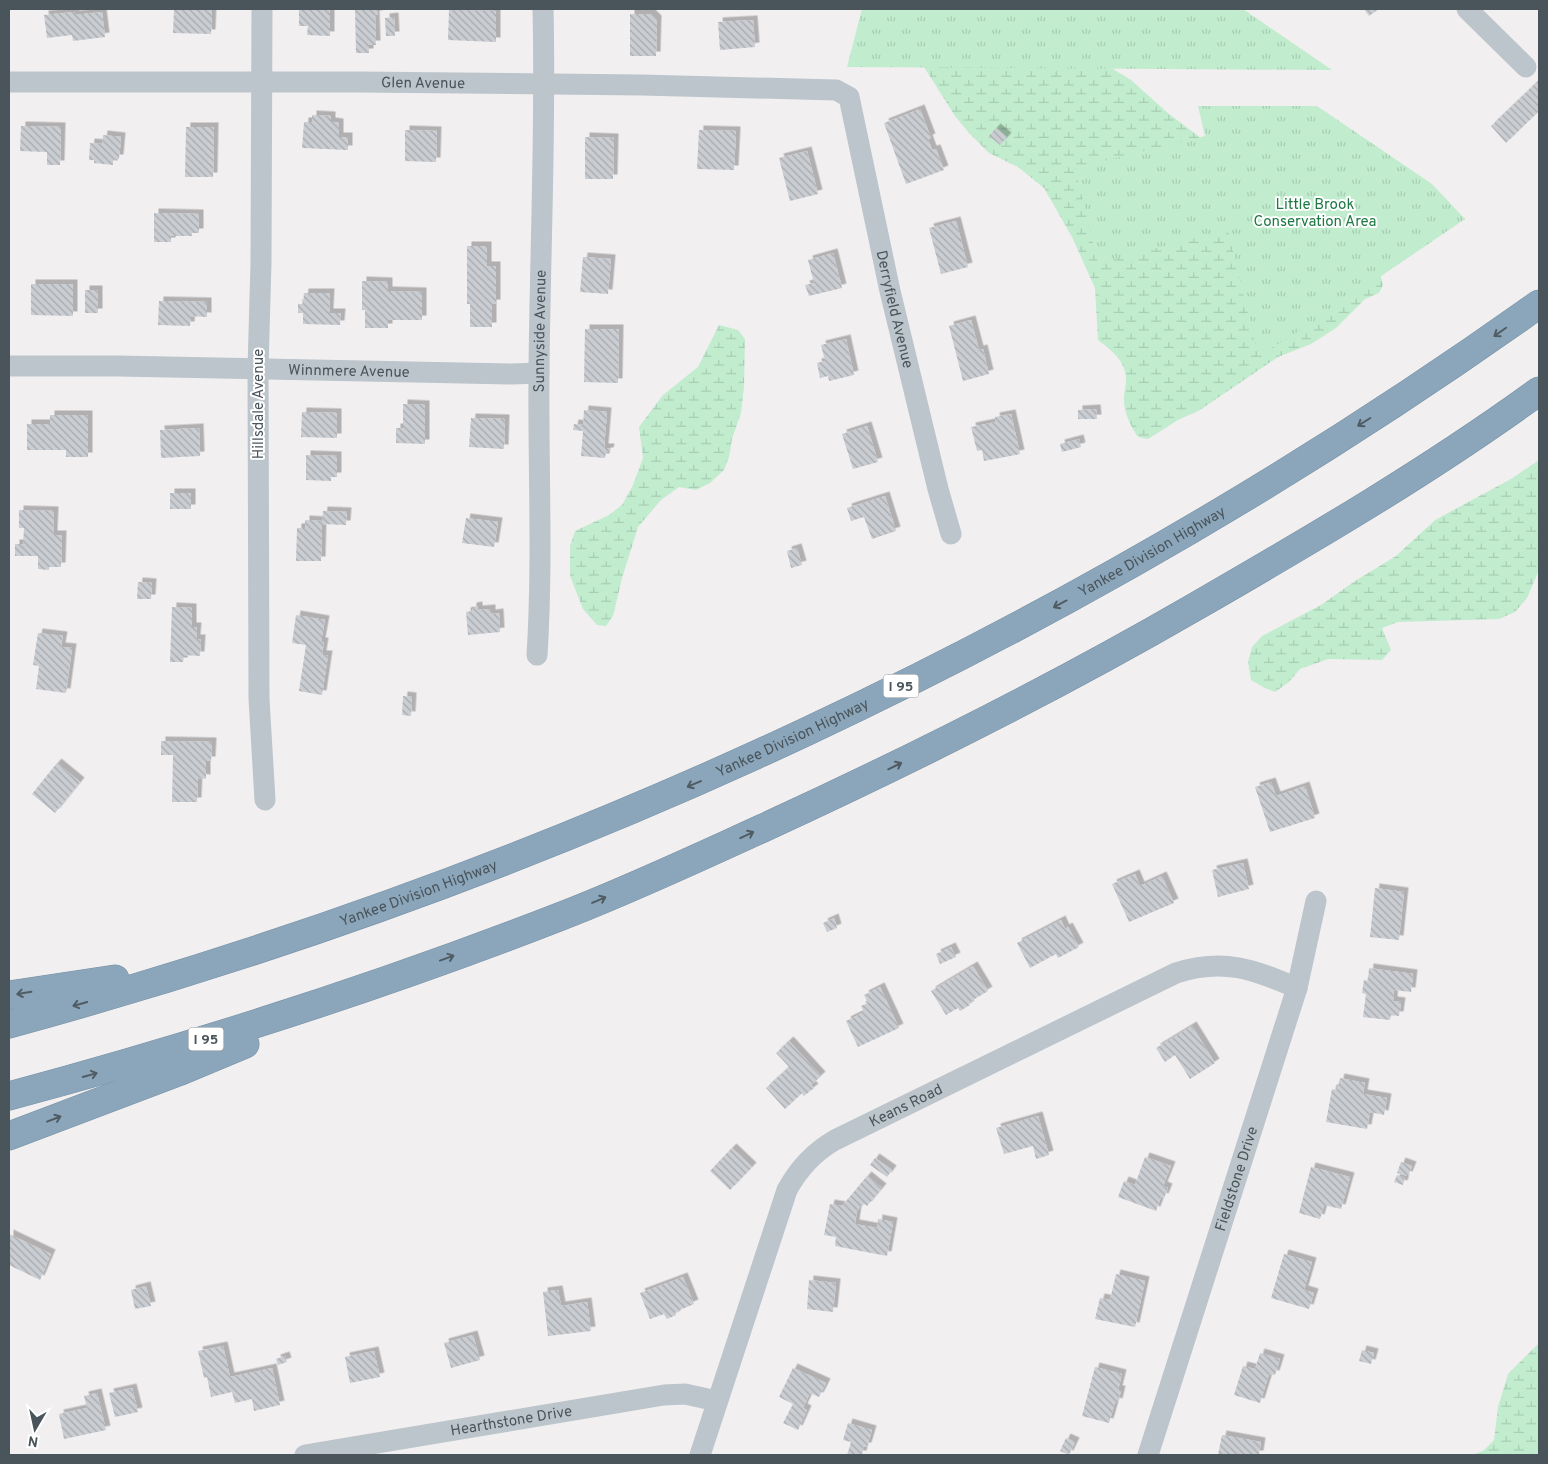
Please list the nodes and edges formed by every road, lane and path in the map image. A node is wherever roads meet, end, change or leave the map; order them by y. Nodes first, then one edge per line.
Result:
1 (262, 9) edge
2 (543, 9) edge
3 (1467, 9) edge
4 (1526, 67) dead end
5 (9, 82) edge
6 (262, 82) junction
7 (544, 84) junction
8 (836, 90) joint
9 (1539, 304) edge
10 (9, 366) edge
11 (258, 368) junction
12 (539, 373) junction
13 (1539, 391) edge
14 (951, 534) dead end
15 (537, 655) dead end
16 (265, 800) dead end
17 (1316, 901) dead end
18 (211, 965) junction
19 (401, 974) junction
20 (1297, 988) junction
21 (9, 995) edge
22 (9, 1024) edge
23 (9, 1096) edge
24 (9, 1136) edge
25 (717, 1401) junction
26 (305, 1455) edge
27 (700, 1455) edge
28 (1148, 1455) edge

1 - 6 street, Hillsdale Avenue
2 - 7 street, Sunnyside Avenue
3 - 4 street
5 - 6 street, Glen Avenue
6 - 7 street, Glen Avenue
6 - 11 street, Hillsdale Avenue
7 - 8 street, Glen Avenue
7 - 12 street, Sunnyside Avenue
8 - 14 street, Derryfield Avenue
9 -> 18 highway, Yankee Division Highway / I 95
10 - 11 street, Winnmere Avenue
11 - 12 street, Winnmere Avenue
11 - 16 street, Hillsdale Avenue
12 - 15 street, Sunnyside Avenue
19 -> 13 highway, I 95
17 - 20 street, Fieldstone Drive
18 -> 21 highway
18 -> 22 highway, Yankee Division Highway / I 95
23 -> 19 highway, I 95
24 -> 19 highway
20 - 25 street, Keans Road
20 - 28 street, Fieldstone Drive
25 - 26 street, Hearthstone Drive
25 - 27 street, Keans Road

